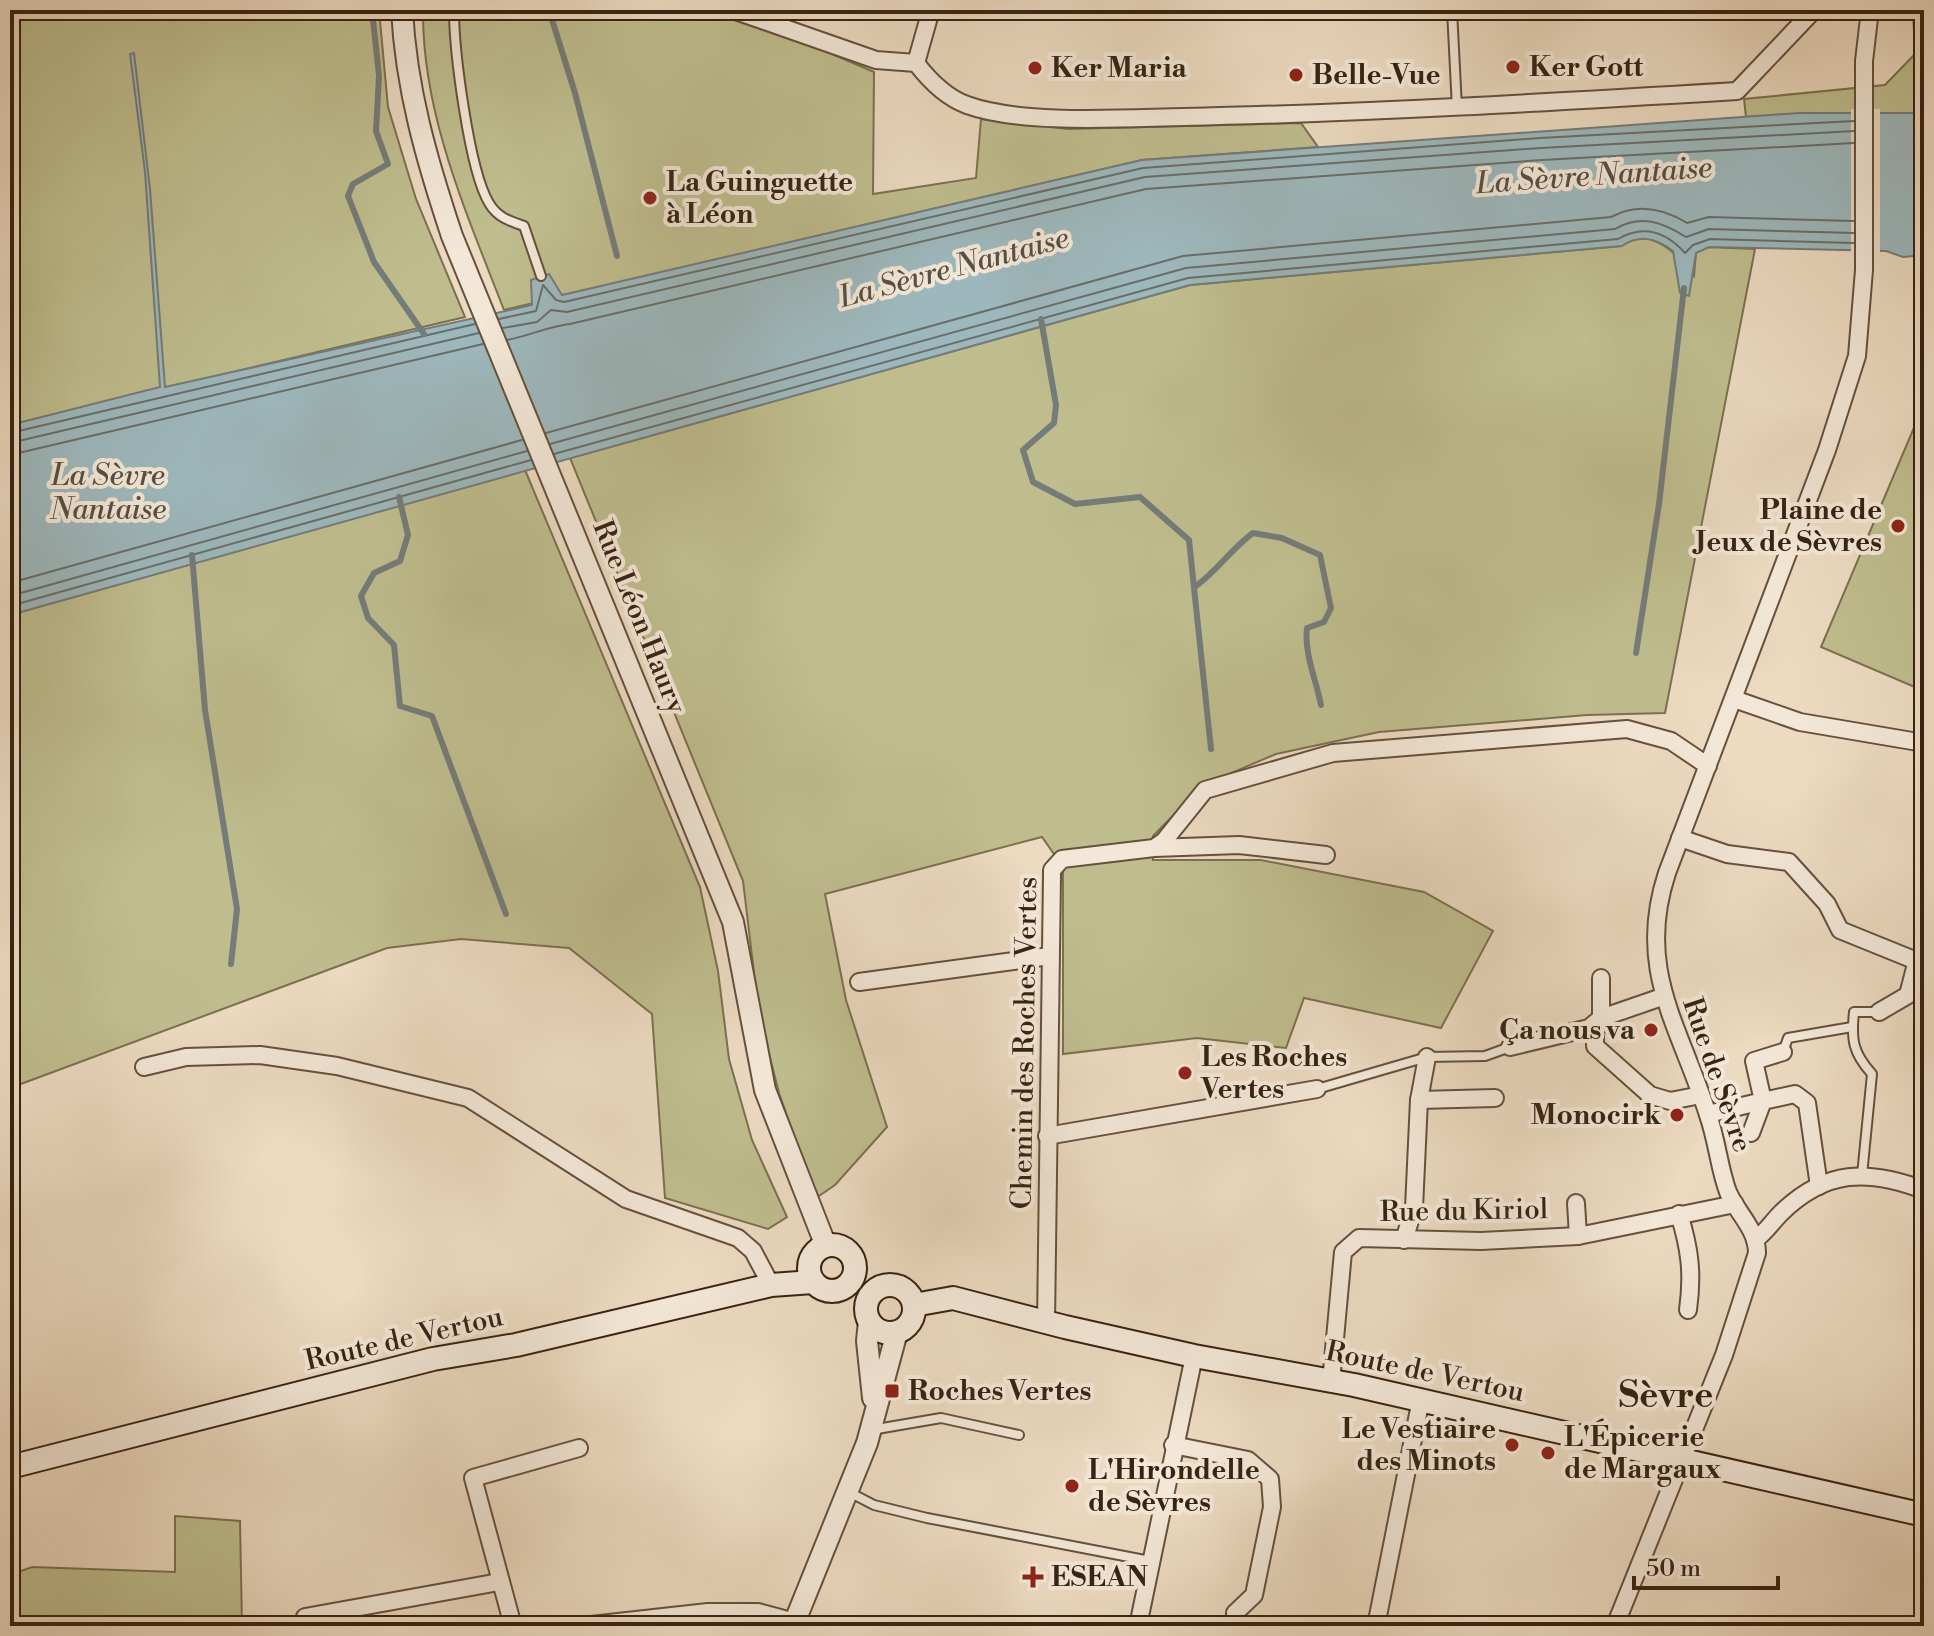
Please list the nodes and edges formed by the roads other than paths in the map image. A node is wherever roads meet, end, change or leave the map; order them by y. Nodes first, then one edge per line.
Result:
1 (402, 10) edge
2 (454, 10) edge
3 (733, 10) edge
4 (931, 10) edge
5 (1452, 10) edge
6 (1814, 10) edge
7 (1870, 10) edge
8 (916, 63) junction
9 (1457, 109) junction
10 (541, 276) dead end
11 (1734, 699) junction
12 (1924, 743) edge
13 (1708, 766) junction
14 (1680, 838) junction
15 (1154, 848) junction
16 (1326, 855) dead end
17 (1050, 956) junction
18 (1920, 964) edge
19 (1601, 978) dead end
20 (859, 982) dead end
21 (1662, 997) junction
22 (1879, 1012) joint
23 (1601, 1018) junction
24 (1852, 1027) junction
25 (1510, 1047) joint
26 (1783, 1052) joint
27 (1427, 1057) junction
28 (144, 1067) dead end
29 (1317, 1089) joint
30 (1701, 1095) junction
31 (1495, 1098) dead end
32 (1419, 1100) junction
33 (1763, 1101) junction
34 (1708, 1114) junction
35 (1751, 1133) dead end
36 (1047, 1136) junction
37 (1862, 1175) junction
38 (1819, 1186) junction
39 (1924, 1190) edge
40 (1576, 1203) dead end
41 (1735, 1204) junction
42 (1679, 1214) junction
43 (1578, 1236) junction
44 (1404, 1240) junction
45 (1755, 1240) junction
46 (826, 1246) junction
47 (855, 1264) junction
48 (813, 1282) junction
49 (771, 1285) junction
50 (881, 1287) junction
51 (835, 1291) junction
52 (914, 1305) junction
53 (1688, 1310) dead end
54 (868, 1317) junction
55 (1046, 1323) junction
56 (897, 1332) junction
57 (1194, 1356) junction
58 (1331, 1382) junction
59 (1421, 1399) junction
60 (874, 1406) junction
61 (869, 1430) junction
62 (1019, 1435) dead end
63 (1173, 1445) junction
64 (579, 1448) dead end
65 (1679, 1459) junction
66 (10, 1467) edge
67 (846, 1491) junction
68 (1924, 1515) edge
69 (1150, 1561) junction
70 (499, 1582) junction
71 (305, 1617) dead end
72 (794, 1624) edge
73 (513, 1626) edge
74 (582, 1626) edge
75 (1138, 1626) edge
76 (1239, 1626) edge
77 (1376, 1626) edge
78 (1615, 1626) edge

1 - 46 street, Rue Léon Haury
2 - 10 lane
3 - 8 street
4 - 8 street
5 - 9 lane
6 - 9 street
7 - 11 street, Rue de Sèvre
8 - 9 street
11 - 12 street
11 - 13 street, Rue de Sèvre
13 - 14 street, Rue de Sèvre
13 - 15 street
14 - 18 street
14 - 21 street, Rue de Sèvre
15 - 16 street, Chemin des Roches Vertes
15 - 17 street, Chemin des Roches Vertes
17 - 20 street
17 - 36 street, Chemin des Roches Vertes
18 - 22 street
19 - 23 street
21 - 23 street
21 - 30 street, Rue de Sèvre
22 - 24 lane
23 - 25 street
23 - 30 street
24 - 26 lane
24 - 37 lane
25 - 27 lane
26 - 33 street
27 - 29 lane
27 - 32 street
28 - 49 street
29 - 36 street
30 - 34 street, Rue de Sèvre
31 - 32 street
32 - 44 street
33 - 34 street
33 - 35 street
33 - 38 street
34 - 41 street, Rue de Sèvre
36 - 55 street, Chemin des Roches Vertes
37 - 38 street
37 - 39 street
38 - 45 street
40 - 43 street, Rue du Kiriol
41 - 42 street, Rue du Kiriol
41 - 45 street, Rue de Sèvre
42 - 43 street, Rue du Kiriol
42 - 53 street
43 - 44 street, Rue du Kiriol
44 - 58 street, Rue du Kiriol
45 - 65 street
46 - 47 main road
46 - 48 main road
47 - 50 main road
47 - 51 main road
48 - 49 main road, Route de Vertou
48 - 51 main road
49 - 66 main road, Route de Vertou
50 - 52 main road
50 - 54 main road
51 - 54 main road
52 - 55 main road, Route de Vertou
52 - 56 main road
54 - 56 main road
54 - 60 street
55 - 57 main road, Route de Vertou
56 - 60 street
57 - 58 main road, Route de Vertou
57 - 63 street
58 - 59 main road, Route de Vertou
59 - 65 main road, Route de Vertou
59 - 77 street
60 - 61 street
61 - 62 lane
61 - 67 street
63 - 69 street
63 - 76 street
64 - 70 street
65 - 68 main road, Route de Vertou
65 - 78 street
67 - 69 lane
67 - 72 street
69 - 75 street
70 - 71 street
70 - 73 street
72 - 74 street

